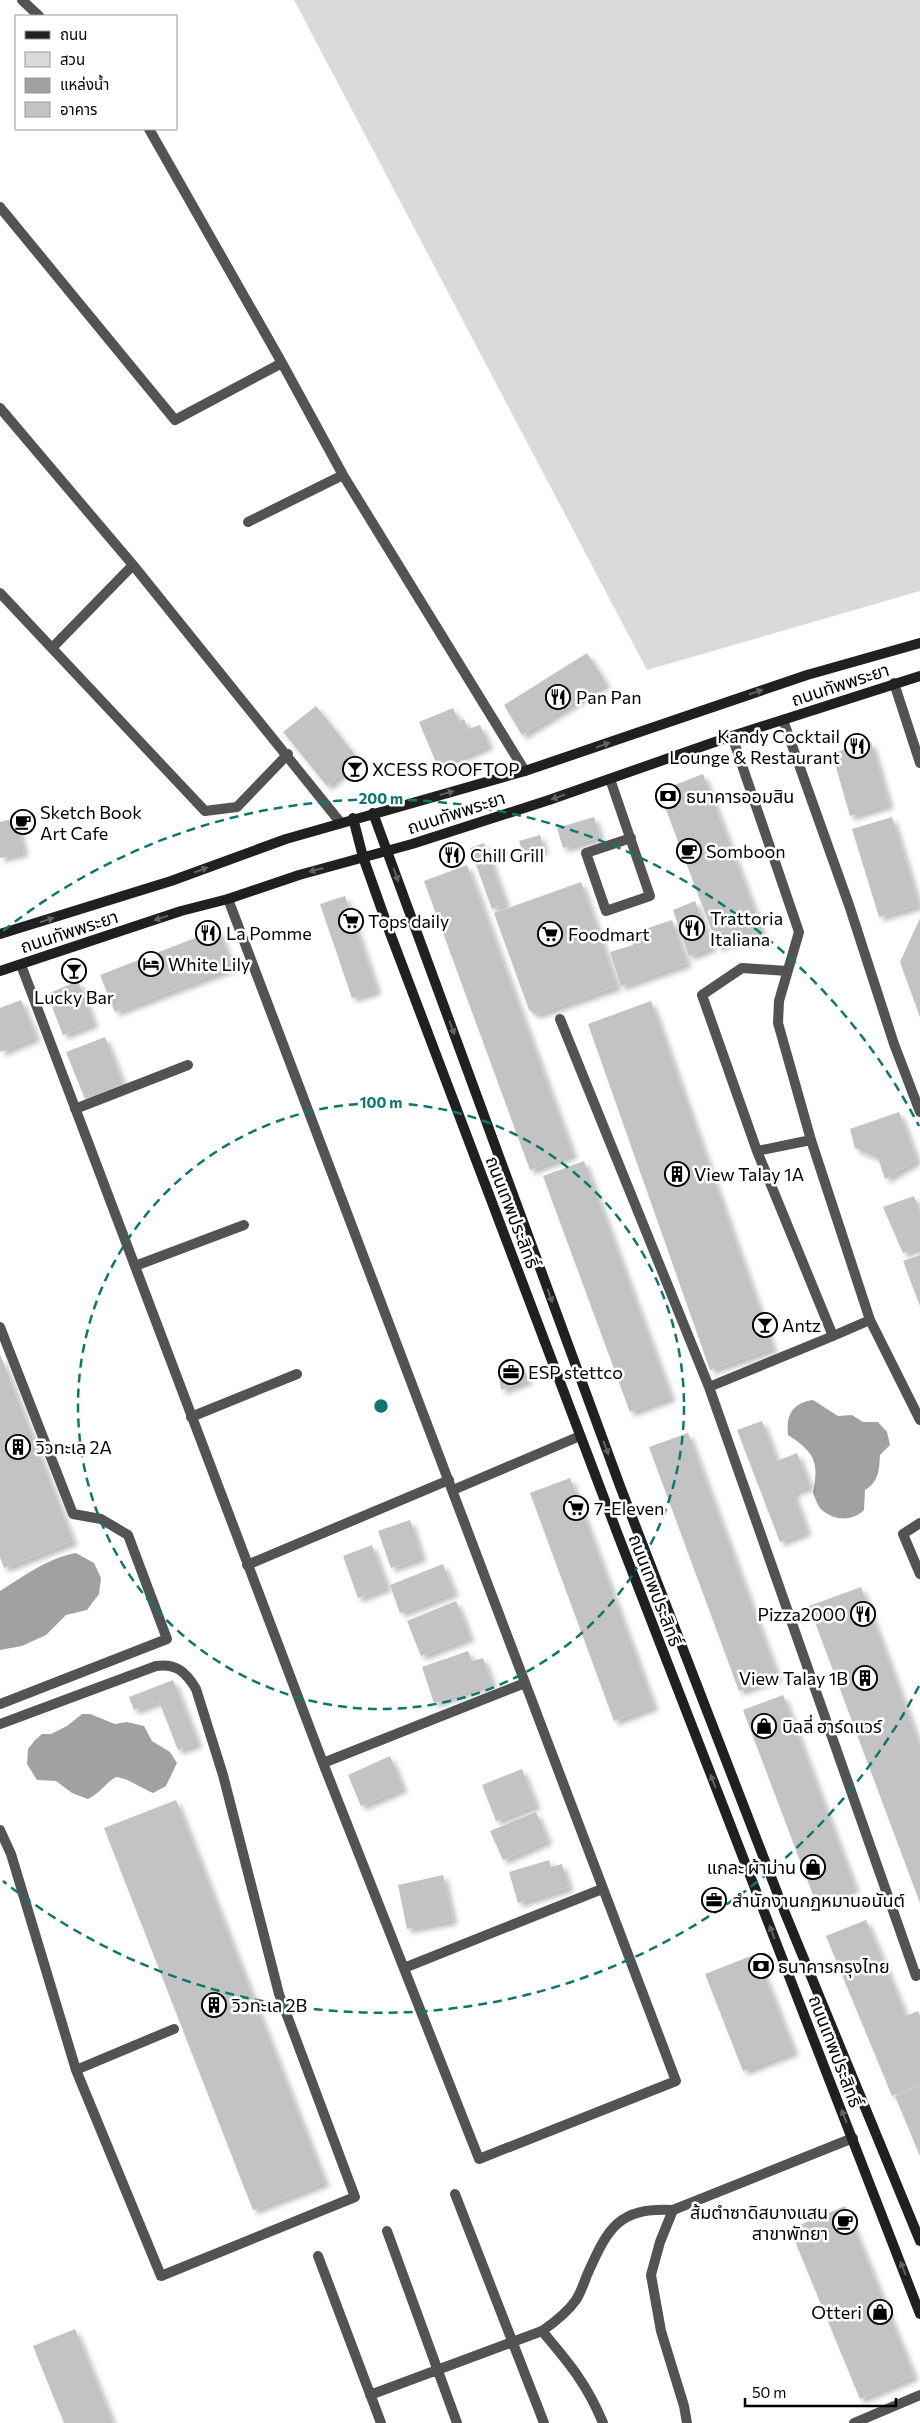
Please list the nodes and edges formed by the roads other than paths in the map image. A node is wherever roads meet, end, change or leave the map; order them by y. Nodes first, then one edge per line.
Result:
1 (22, 0) edge
2 (37, 15) edge
3 (150, 130) edge
4 (0, 207) edge
5 (282, 363) junction
6 (0, 408) edge
7 (343, 475) junction
8 (248, 522) dead end
9 (133, 565) junction
10 (0, 593) edge
11 (920, 643) edge
12 (52, 648) junction
13 (920, 676) edge
14 (894, 683) junction
15 (783, 720) junction
16 (732, 736) junction
17 (288, 754) junction
18 (920, 763) edge
19 (525, 771) junction
20 (610, 779) junction
21 (373, 813) junction
22 (353, 818) junction
23 (340, 822) junction
24 (631, 838) junction
25 (386, 850) junction
26 (363, 857) junction
27 (228, 899) junction
28 (0, 934) edge
29 (21, 965) junction
30 (0, 971) edge
31 (787, 971) junction
32 (560, 1020) dead end
33 (188, 1065) dead end
34 (75, 1109) junction
35 (920, 1112) edge
36 (811, 1140) junction
37 (757, 1151) junction
38 (244, 1225) dead end
39 (135, 1266) junction
40 (870, 1320) junction
41 (0, 1327) edge
42 (833, 1336) junction
43 (298, 1374) dead end
44 (708, 1387) junction
45 (191, 1417) junction
46 (920, 1420) edge
47 (580, 1436) junction
48 (449, 1480) junction
49 (453, 1490) junction
50 (920, 1523) edge
51 (247, 1565) junction
52 (920, 1574) edge
53 (525, 1683) junction
54 (0, 1704) edge
55 (0, 1724) edge
56 (323, 1763) junction
57 (0, 1830) edge
58 (602, 1889) junction
59 (404, 1968) junction
60 (920, 1974) edge
61 (174, 2029) dead end
62 (76, 2070) junction
63 (853, 2138) junction
64 (455, 2194) dead end
65 (674, 2210) junction
66 (917, 2223) edge
67 (387, 2231) dead end
68 (920, 2241) edge
69 (318, 2256) dead end
70 (920, 2314) edge
71 (542, 2331) junction
72 (513, 2342) junction
73 (438, 2370) junction
74 (370, 2394) junction
75 (920, 2395) edge
76 (381, 2423) edge
77 (457, 2423) edge
78 (544, 2423) edge
79 (602, 2423) edge
80 (687, 2423) edge
81 (854, 2423) edge

1 - 2 street
3 - 5 street
4 - 5 street
5 - 7 street
6 - 9 street
7 - 8 street
7 - 19 street
9 - 12 street
9 - 17 street
10 - 12 street
19 -> 11 main road, ถนนทัพพระยา
12 - 17 street
13 - 14 main road, ถนนทัพพระยา
14 - 15 main road, ถนนทัพพระยา
14 - 18 street
15 - 16 main road, ถนนทัพพระยา
15 - 35 street
16 - 20 main road, ถนนทัพพระยา
16 - 31 street
17 - 23 street
21 -> 19 main road, ถนนทัพพระยา
20 - 24 street
20 -> 25 main road, ถนนทัพพระยา
21 - 22 main road, ถนนทัพพระยา
21 - 25 main road, ถนนเทพประสิทธิ์
22 - 23 main road, ถนนทัพพระยา
22 - 26 main road, ถนนเทพประสิทธิ์
28 -> 23 main road, ถนนทัพพระยา
24 - 24 street
25 - 26 main road, ถนนทัพพระยา
25 -> 66 main road, ถนนเทพประสิทธิ์
26 -> 27 main road, ถนนทัพพระยา
26 - 47 main road, ถนนเทพประสิทธิ์
27 -> 29 main road, ถนนทัพพระยา
27 - 48 street
29 - 30 main road, ถนนทัพพระยา
29 - 34 street
31 - 36 street
31 - 37 street
32 - 44 street
33 - 34 street
34 - 39 street
36 - 37 street
36 - 40 street
37 - 42 street
38 - 39 street
39 - 45 street
40 - 42 street
40 - 46 street
41 - 54 street
42 - 44 street
43 - 45 street
44 - 60 street
45 - 51 street
47 - 49 street
63 -> 47 main road, ถนนเทพประสิทธิ์
48 - 49 street
48 - 51 street
49 - 53 street
50 - 52 street
51 - 56 street
53 - 56 street
53 - 58 street
55 - 62 street
56 - 59 street
57 - 62 street
58 - 59 street
58 - 59 street
61 - 62 street
63 - 65 street
70 -> 63 main road, ถนนเทพประสิทธิ์
64 - 72 street
65 - 71 street
65 - 80 street
66 - 68 main road, ถนนเทพประสิทธิ์
67 - 73 street
69 - 74 street
71 - 72 street
71 - 79 street
72 - 73 street
72 - 78 street
73 - 74 street
73 - 77 street
74 - 76 street
75 - 81 street

